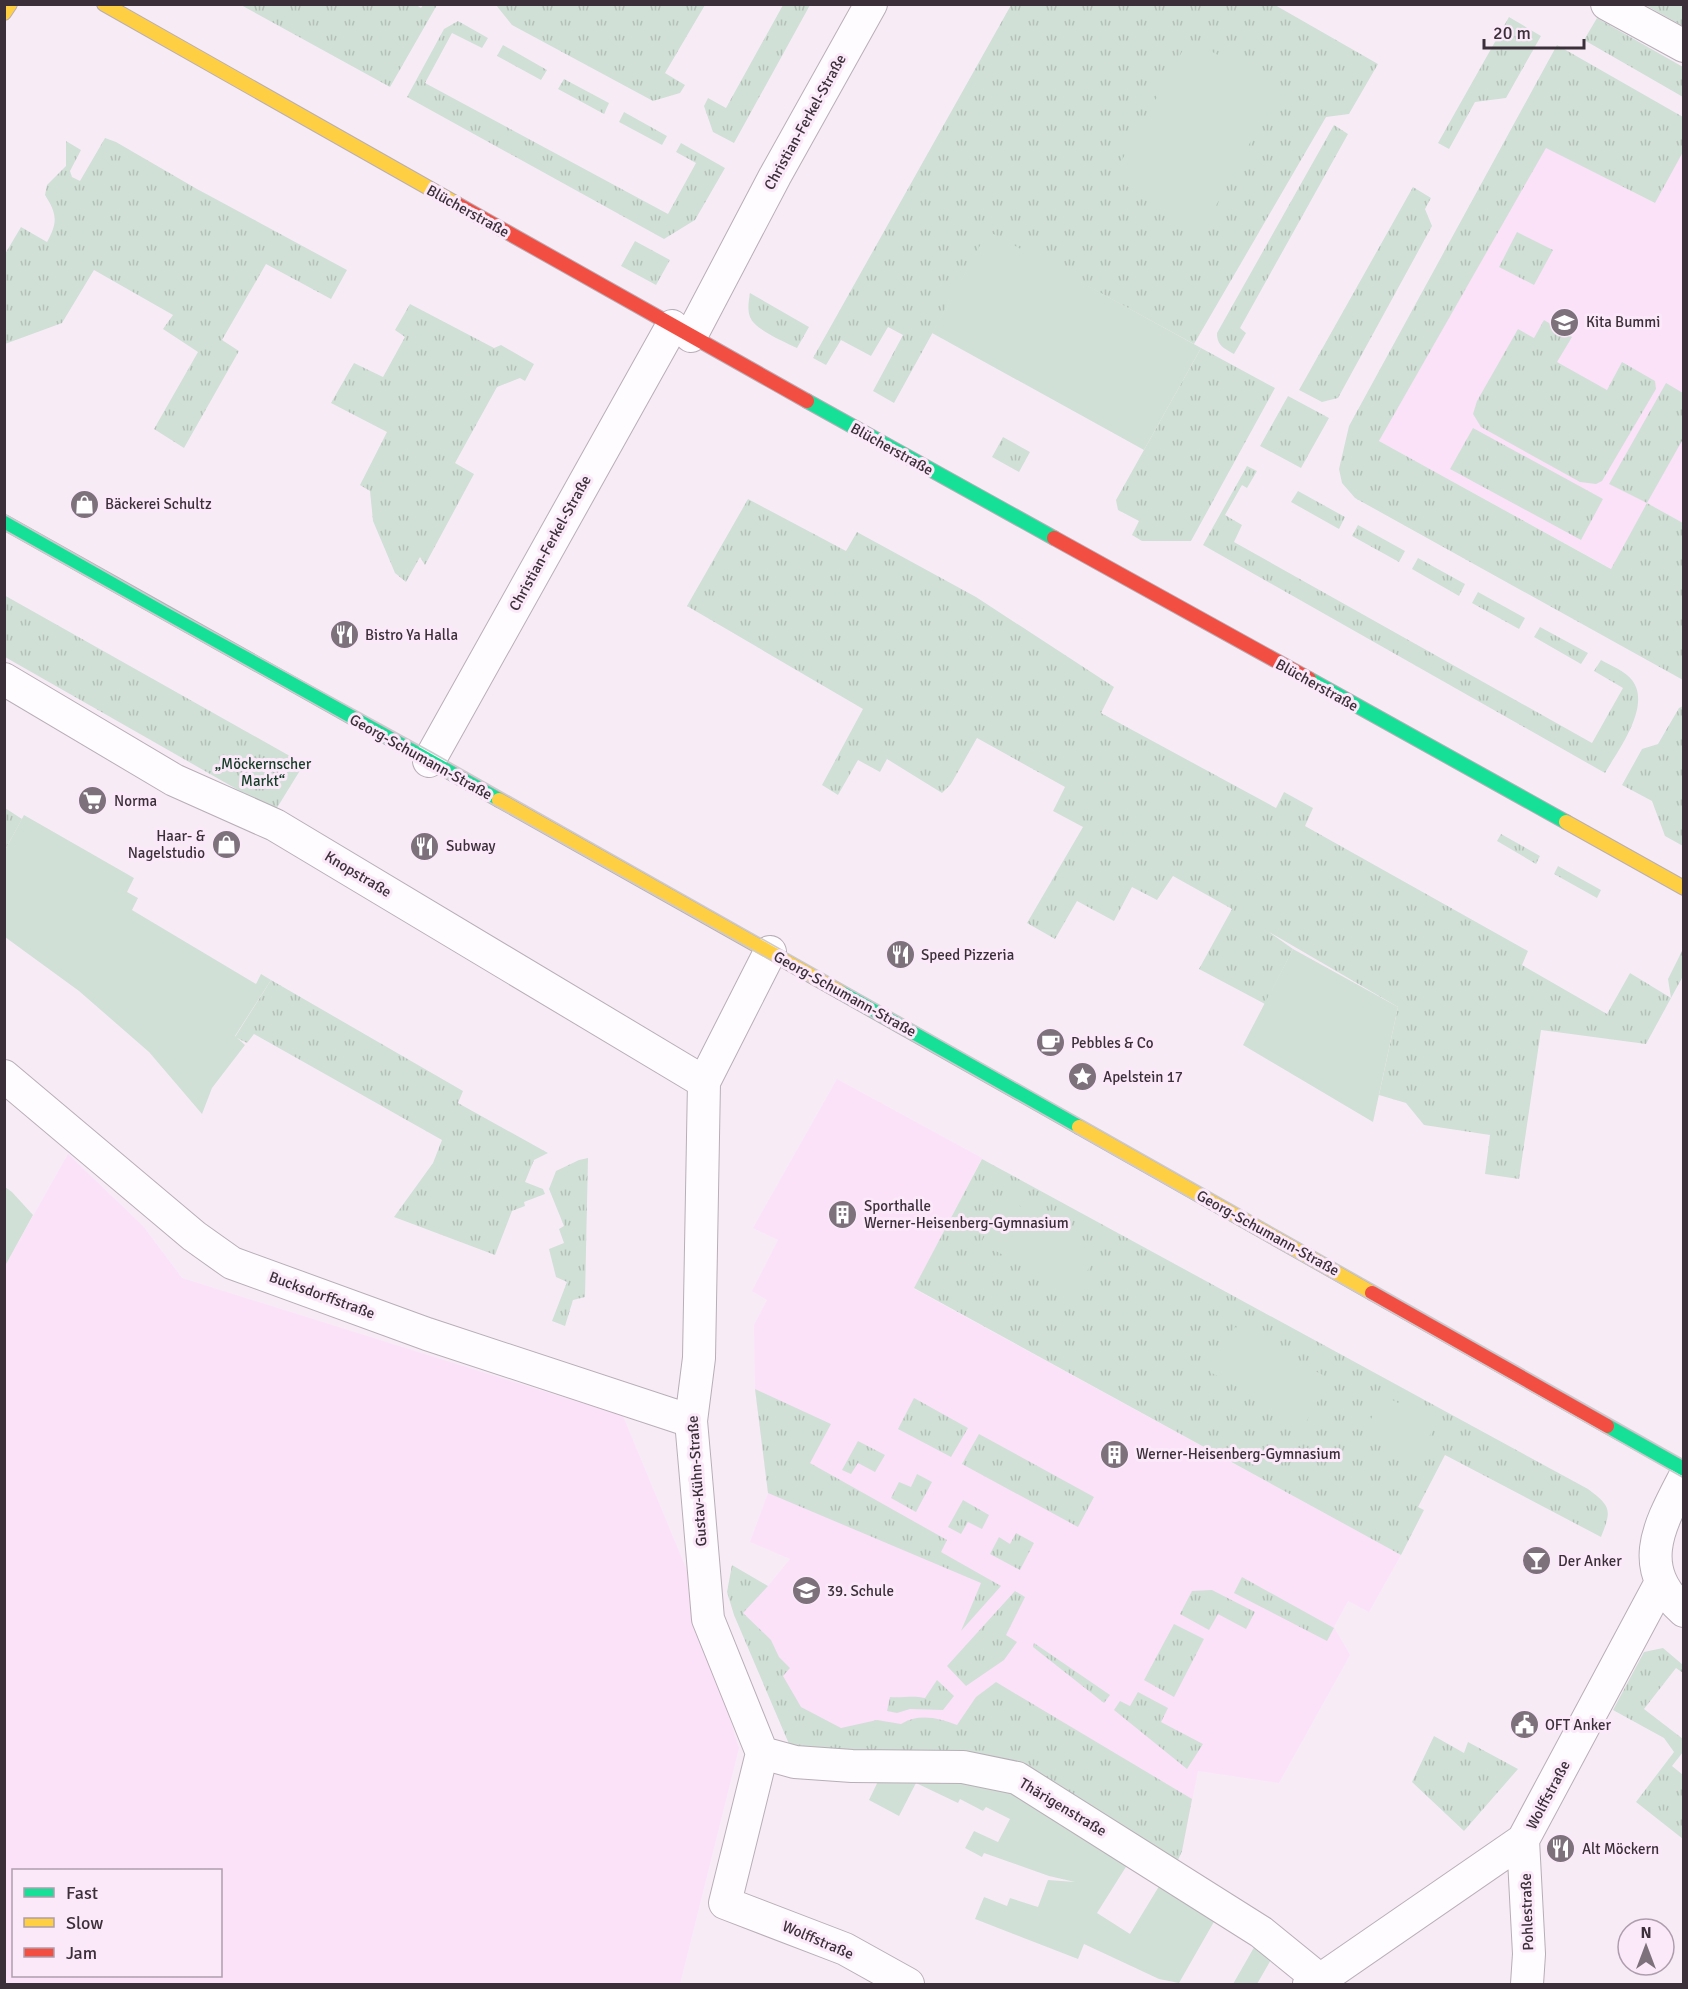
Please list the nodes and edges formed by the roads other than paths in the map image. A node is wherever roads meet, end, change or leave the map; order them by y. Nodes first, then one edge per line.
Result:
1 (10, 4) edge
2 (104, 4) edge
3 (871, 4) edge
4 (1607, 4) edge
5 (4, 13) edge
6 (1683, 46) edge
7 (681, 331) junction
8 (4, 522) edge
9 (4, 679) edge
10 (429, 761) junction
11 (1683, 888) edge
12 (770, 952) junction
13 (4, 1076) edge
14 (704, 1082) junction
15 (691, 1421) junction
16 (1683, 1469) edge
17 (1683, 1478) edge
18 (1660, 1584) junction
19 (1683, 1611) edge
20 (762, 1753) junction
21 (1523, 1840) junction
22 (1315, 1982) edge
23 (908, 1984) edge
24 (1527, 1984) edge

1 - 5 main road
2 - 7 main road, Blücherstraße
3 - 7 street, Christian-Ferkel-Straße
4 - 6 street
7 - 10 street, Christian-Ferkel-Straße
7 - 11 main road, Blücherstraße
8 - 10 main road, Georg-Schumann-Straße
9 - 14 street, Knopstraße
10 - 12 main road, Georg-Schumann-Straße
12 - 14 street, Gustav-Kühn-Straße
12 - 16 main road, Georg-Schumann-Straße
13 - 15 street, Bucksdorffstraße
14 - 15 street, Gustav-Kühn-Straße
15 - 20 street, Gustav-Kühn-Straße
17 - 18 street
18 - 19 street
18 - 21 street, Wolffstraße
20 - 22 street, Thärigenstraße
20 - 23 street, Wolffstraße
21 - 22 street, Wolffstraße
21 - 24 street, Pohlestraße

